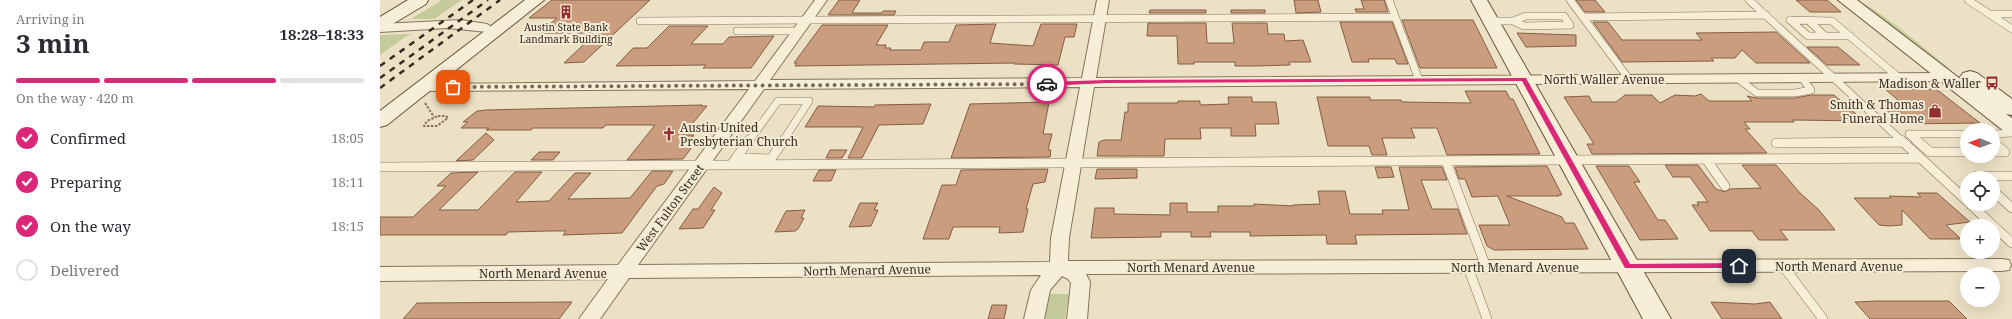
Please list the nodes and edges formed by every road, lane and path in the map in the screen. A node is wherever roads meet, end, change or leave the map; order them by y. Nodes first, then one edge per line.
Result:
1 (420, 0) edge
2 (536, 0) edge
3 (821, 0) edge
4 (1103, 0) edge
5 (1389, 0) edge
6 (1479, 0) edge
7 (1570, 0) edge
8 (1749, 0) edge
9 (1846, 0) edge
10 (1867, 0) edge
11 (1968, 0) edge
12 (1989, 14) junction
13 (2012, 14) edge
14 (1766, 15) junction
15 (1395, 17) junction
16 (1583, 17) junction
17 (1100, 19) junction
18 (640, 21) dead end
19 (1491, 21) junction
20 (1513, 21) junction
21 (1810, 21) junction
22 (380, 24) edge
23 (802, 26) junction
24 (380, 28) edge
25 (493, 28) junction
26 (2012, 29) edge
27 (737, 31) dead end
28 (1826, 36) junction
29 (1850, 36) junction
30 (1898, 77) junction
31 (1946, 77) junction
32 (1834, 78) junction
33 (1524, 79) junction
34 (1629, 79) junction
35 (1419, 80) junction
36 (1089, 82) junction
37 (759, 85) junction
38 (423, 93) junction
39 (2012, 109) edge
40 (434, 118) junction
41 (380, 121) edge
42 (2012, 128) edge
43 (2012, 133) edge
44 (1960, 134) edge
45 (2000, 134) edge
46 (1903, 142) junction
47 (1776, 143) dead end
48 (2000, 148) edge
49 (1960, 152) edge
50 (2000, 152) edge
51 (1920, 158) junction
52 (1706, 159) junction
53 (1569, 160) junction
54 (1446, 161) junction
55 (734, 162) junction
56 (1074, 164) junction
57 (700, 166) junction
58 (380, 167) edge
59 (2000, 176) edge
60 (2012, 176) edge
61 (1725, 186) dead end
62 (1960, 195) edge
63 (2000, 198) edge
64 (2012, 208) edge
65 (1978, 211) edge
66 (2012, 243) edge
67 (1628, 266) junction
68 (1783, 266) junction
69 (2002, 266) dead end
70 (1477, 267) junction
71 (1059, 268) junction
72 (622, 273) junction
73 (380, 274) edge
74 (589, 319) edge
75 (1034, 319) edge
76 (1077, 319) edge
77 (1487, 319) edge
78 (1657, 319) edge
79 (1823, 319) edge

1 - 22 street
2 - 25 street
3 - 23 street, West Fulton Street
4 - 17 street
5 - 15 lane
6 - 19 street
7 - 16 lane
8 - 14 lane
9 - 31 street
10 - 39 street
11 - 12 lane
12 - 13 lane
12 - 26 lane
14 - 16 lane
14 - 32 lane
15 - 17 lane
15 - 35 lane
16 - 34 lane
17 - 23 lane
17 - 36 street
18 - 23 lane
19 - 20 lane
19 - 33 street
20 - 20 lane
21 - 28 lane
21 - 28 lane
21 - 29 lane
23 - 27 lane
23 - 37 street, West Fulton Street
24 - 25 street
25 - 38 street
28 - 29 lane
29 - 30 lane
30 - 31 street, North Waller Avenue
30 - 32 street, North Waller Avenue
31 - 42 street
32 - 34 street, North Waller Avenue
32 - 46 lane
33 - 34 street, North Waller Avenue
33 - 35 street, North Waller Avenue
33 - 53 street
35 - 36 street, North Waller Avenue
36 - 37 street, North Waller Avenue
36 - 56 street
37 - 38 street, North Waller Avenue
37 - 57 street, West Fulton Street
38 - 40 path
38 - 41 street
40 - 40 path
43 - 45 lane
44 - 49 lane
46 - 47 lane
46 - 51 lane
48 - 50 lane
51 - 52 lane
51 - 62 lane
52 - 53 lane
52 - 61 lane
53 - 54 lane
53 - 67 street
54 - 56 lane
54 - 70 lane
55 - 55 lane
55 - 56 lane
55 - 57 lane
56 - 71 street
57 - 58 lane
57 - 72 street, West Fulton Street
59 - 60 lane
63 - 64 lane
65 - 66 lane
67 - 68 street, North Menard Avenue
67 - 70 street, North Menard Avenue
67 - 78 street
68 - 69 street, North Menard Avenue
68 - 79 lane
70 - 71 street, North Menard Avenue
70 - 77 lane
71 - 72 street, North Menard Avenue
71 - 75 street
71 - 76 street
72 - 73 street, North Menard Avenue
72 - 74 street, West Fulton Street

